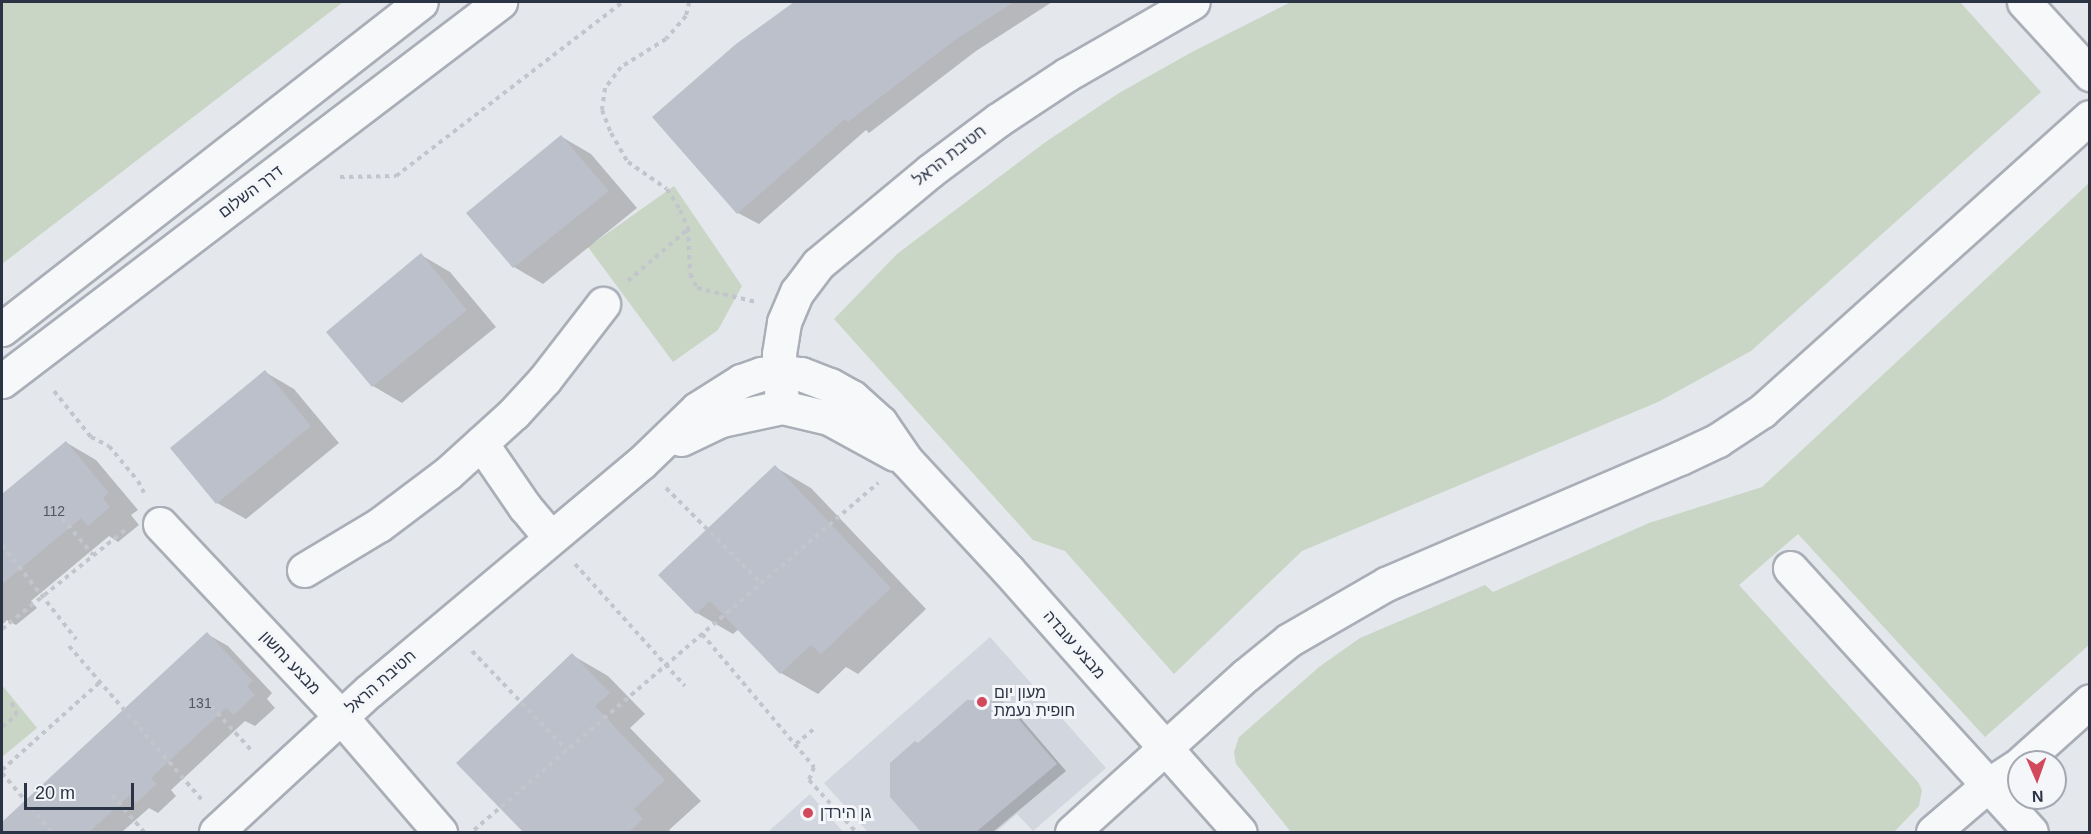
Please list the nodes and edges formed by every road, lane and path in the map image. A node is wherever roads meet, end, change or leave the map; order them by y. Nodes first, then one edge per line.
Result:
1 (421, 2) edge
2 (500, 2) edge
3 (623, 2) edge
4 (689, 2) edge
5 (1193, 2) edge
6 (2024, 2) edge
7 (2090, 74) edge
8 (2090, 117) edge
9 (340, 177) dead end
10 (688, 228) junction
11 (758, 302) dead end
12 (603, 304) joint
13 (2, 329) edge
14 (781, 372) junction
15 (2, 381) edge
16 (54, 391) dead end
17 (782, 407) junction
18 (481, 444) junction
19 (906, 460) junction
20 (642, 463) junction
21 (154, 512) joint
22 (63, 518) dead end
23 (127, 528) dead end
24 (551, 537) junction
25 (2, 545) edge
26 (93, 555) junction
27 (1790, 568) dead end
28 (304, 570) dead end
29 (761, 583) junction
30 (42, 596) junction
31 (447, 625) junction
32 (2, 629) edge
33 (702, 634) junction
34 (76, 639) dead end
35 (69, 646) dead end
36 (665, 664) junction
37 (100, 682) junction
38 (685, 686) dead end
39 (10, 699) dead end
40 (2090, 701) edge
41 (211, 706) dead end
42 (341, 717) junction
43 (2, 726) edge
44 (816, 727) dead end
45 (796, 744) junction
46 (1165, 748) junction
47 (567, 750) junction
48 (2035, 750) edge
49 (254, 754) dead end
50 (2, 772) edge
51 (2007, 772) edge
52 (1988, 785) junction
53 (112, 795) dead end
54 (202, 801) dead end
55 (52, 832) edge
56 (144, 832) edge
57 (216, 832) edge
58 (440, 832) edge
59 (471, 832) edge
60 (856, 832) edge
61 (1072, 832) edge
62 (1240, 832) edge
63 (1933, 832) edge
64 (2031, 832) edge

1 - 13 street
2 - 15 street, דרך השלום
3 - 9 path
4 - 10 path
5 - 14 street, חטיבת הראל
6 - 7 street
8 - 46 street
10 - 11 path
10 - 12 path
12 - 18 street
14 - 17 street, חטיבת הראל
14 - 19 street, מבצע עובדה
14 - 20 street, חטיבת הראל
16 - 21 path
17 - 19 street, מבצע עובדה
17 - 20 street, חטיבת הראל
18 - 24 street
18 - 28 street
19 - 29 path
19 - 46 street, מבצע עובדה
20 - 24 street, חטיבת הראל
20 - 29 path
21 - 42 street, מבצע נחשון
22 - 26 path
23 - 26 path
24 - 31 street, חטיבת הראל
24 - 36 path
25 - 30 path
26 - 30 path
27 - 52 street
29 - 33 path
30 - 32 path
30 - 34 path
31 - 42 street, חטיבת הראל
31 - 47 path
33 - 36 path
33 - 45 path
35 - 37 path
36 - 38 path
36 - 47 path
37 - 50 path
37 - 54 path
39 - 43 path
40 - 48 street
41 - 49 path
42 - 57 street, חטיבת הראל
42 - 58 street, מבצע נחשון
44 - 45 path
45 - 60 path
46 - 61 street
46 - 62 street, מבצע עובדה
47 - 59 path
50 - 55 path
51 - 52 street
52 - 63 street
52 - 64 street
53 - 56 path

